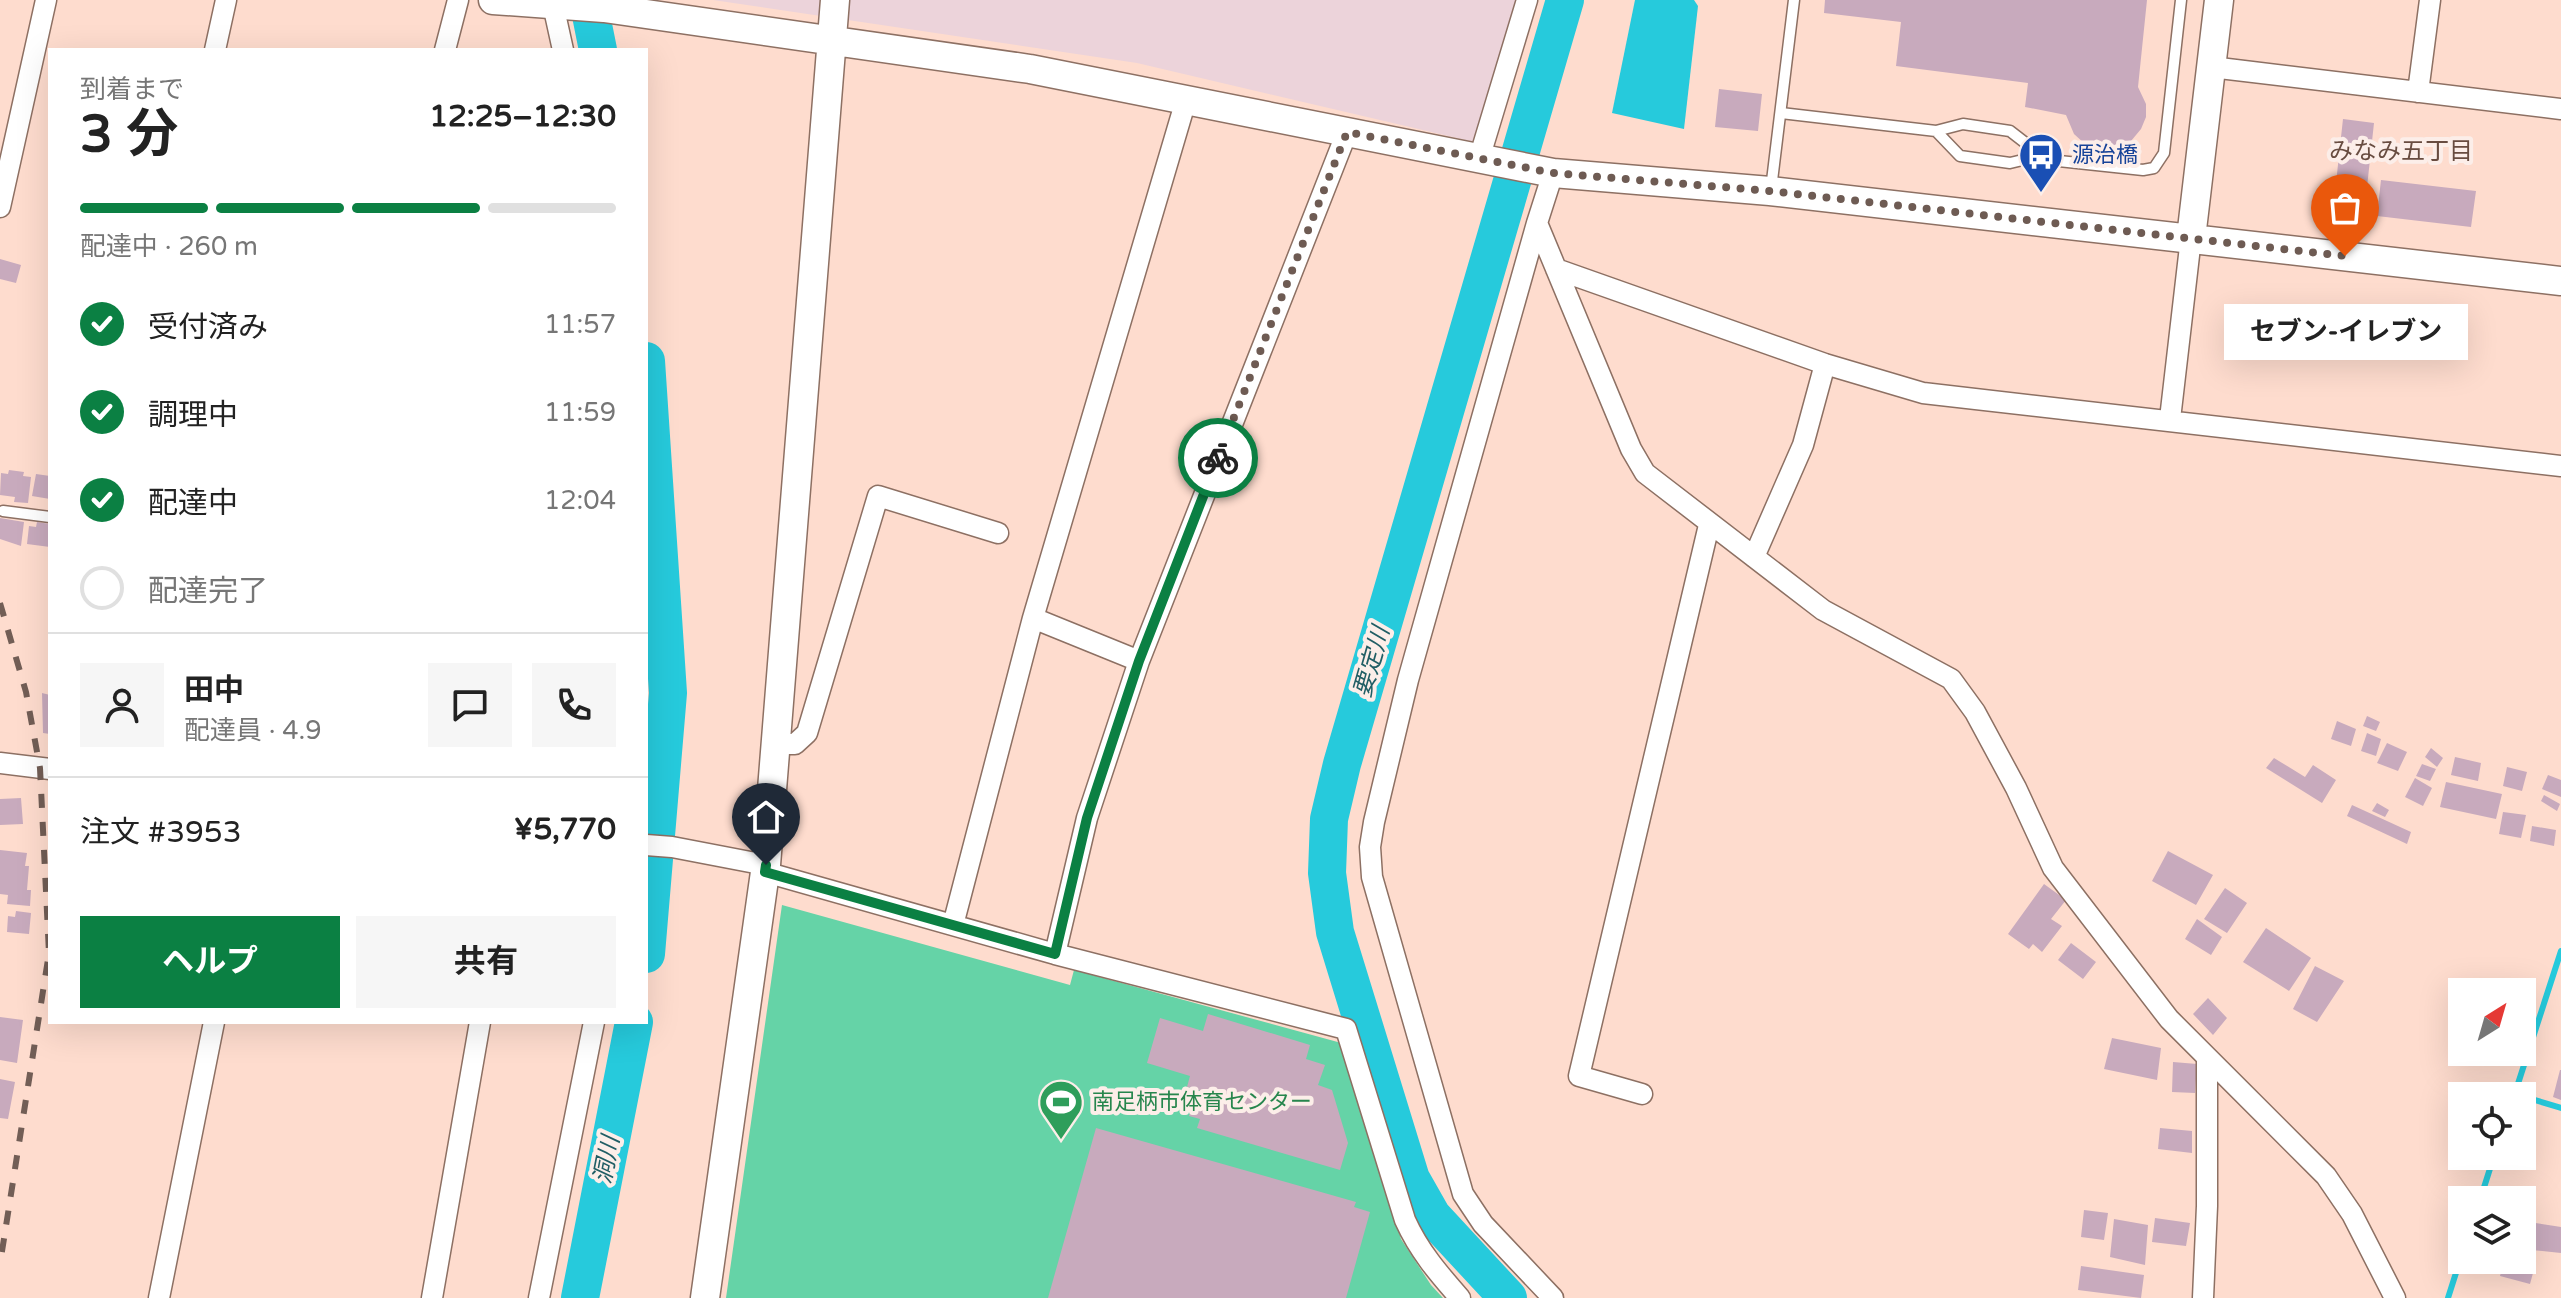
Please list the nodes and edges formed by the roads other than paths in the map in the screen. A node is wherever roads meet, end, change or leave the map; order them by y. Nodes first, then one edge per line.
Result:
1 (46, 0) edge
2 (226, 0) edge
3 (458, 0) edge
4 (493, 0) edge
5 (835, 0) edge
6 (1527, 0) edge
7 (1794, 0) edge
8 (2181, 0) edge
9 (2219, 0) edge
10 (2430, 0) edge
11 (553, 2) edge
12 (832, 39) junction
13 (215, 48) edge
14 (446, 48) edge
15 (563, 48) edge
16 (2211, 67) junction
17 (2418, 92) junction
18 (1186, 100) junction
19 (2561, 109) edge
20 (1781, 113) junction
21 (1936, 131) junction
22 (1347, 132) junction
23 (2031, 158) junction
24 (1479, 159) junction
25 (1553, 173) junction
26 (1770, 191) junction
27 (0, 207) edge
28 (1537, 223) junction
29 (2191, 238) junction
30 (1556, 269) junction
31 (2561, 281) edge
32 (1825, 364) junction
33 (2170, 419) junction
34 (2561, 466) edge
35 (3, 511) dead end
36 (48, 517) edge
37 (1709, 525) junction
38 (998, 533) dead end
39 (1754, 557) junction
40 (1033, 618) junction
41 (1139, 661) junction
42 (777, 744) junction
43 (0, 763) edge
44 (48, 769) edge
45 (648, 845) edge
46 (766, 869) junction
47 (953, 925) junction
48 (1055, 954) junction
49 (214, 1024) edge
50 (480, 1024) edge
51 (594, 1024) edge
52 (2207, 1059) junction
53 (1642, 1094) dead end
54 (159, 1298) edge
55 (432, 1298) edge
56 (539, 1298) edge
57 (705, 1298) edge
58 (1460, 1298) edge
59 (1553, 1298) edge
60 (2203, 1298) edge
61 (2395, 1298) edge

1 - 27 street
2 - 13 street
3 - 14 street
4 - 11 street
5 - 12 street
6 - 24 street
7 - 20 lane
8 - 23 lane
9 - 16 street
10 - 17 street
11 - 12 street
11 - 15 street
12 - 18 street
12 - 42 street
16 - 17 street
16 - 29 street
17 - 19 street
18 - 22 street
18 - 40 street
20 - 21 lane
20 - 26 lane
21 - 23 lane
21 - 23 lane
22 - 24 street
22 - 41 street
24 - 25 street
25 - 26 street
25 - 28 street
26 - 29 street
28 - 30 street
28 - 59 street
29 - 31 street
29 - 33 street
30 - 32 street
30 - 37 street
32 - 33 street
32 - 39 street
33 - 34 street
35 - 36 lane
37 - 39 street
37 - 53 street
38 - 42 street
39 - 52 street
40 - 41 street
40 - 47 street
41 - 48 street
42 - 46 street
43 - 44 street
45 - 46 street
46 - 47 street
46 - 57 street
47 - 48 street
48 - 58 street
49 - 54 street
50 - 55 street
51 - 56 street
52 - 60 street
52 - 61 street

